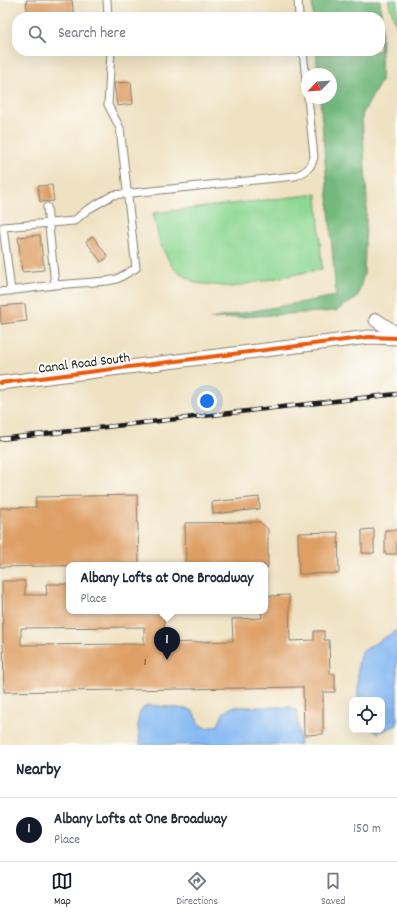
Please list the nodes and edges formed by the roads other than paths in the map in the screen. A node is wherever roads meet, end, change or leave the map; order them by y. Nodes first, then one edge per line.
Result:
1 (106, 0) edge
2 (298, 0) edge
3 (107, 12) edge
4 (299, 12) edge
5 (111, 56) edge
6 (304, 56) edge
7 (305, 68) edge
8 (309, 104) edge
9 (126, 194) junction
10 (47, 207) dead end
11 (49, 222) junction
12 (55, 285) junction
13 (11, 291) junction
14 (0, 292) edge
15 (376, 320) dead end
16 (397, 334) edge
17 (397, 338) edge
18 (0, 383) edge

1 - 3 lane
2 - 4 lane
5 - 9 lane
6 - 7 lane
8 - 9 lane
9 - 11 lane
9 - 12 lane
10 - 11 lane
11 - 12 lane
11 - 13 lane
12 - 13 lane
13 - 14 lane
15 - 16 street
17 - 18 street, Canal Road South

